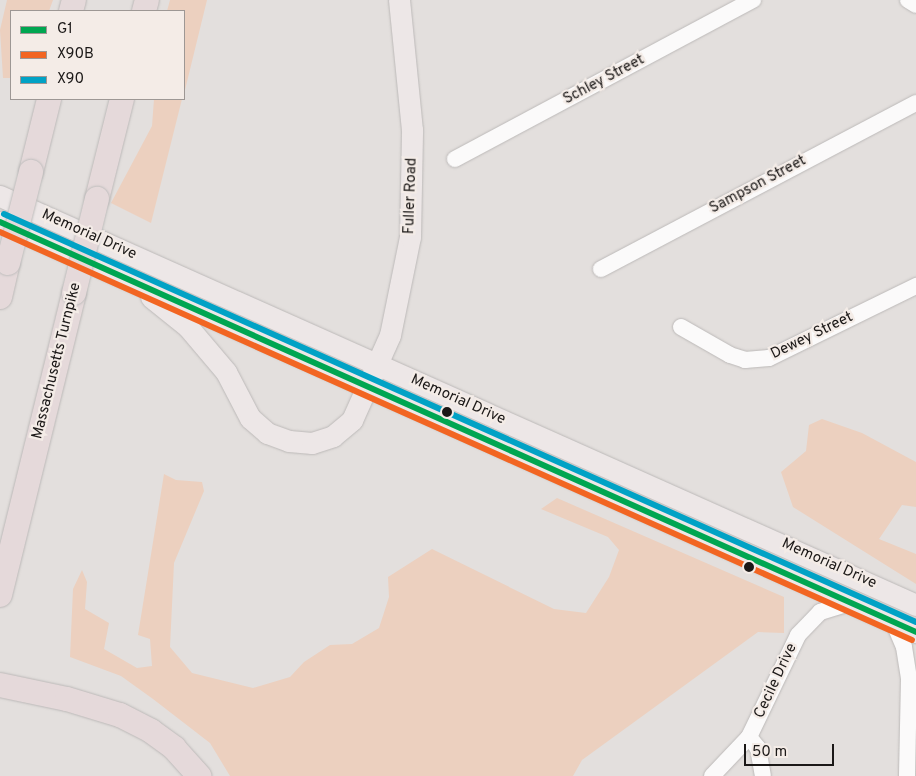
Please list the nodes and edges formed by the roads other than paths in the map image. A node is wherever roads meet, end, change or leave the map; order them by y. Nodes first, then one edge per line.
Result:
1 (399, 0) edge
2 (753, 0) edge
3 (908, 0) edge
4 (916, 5) edge
5 (49, 100) edge
6 (122, 100) edge
7 (916, 103) edge
8 (455, 159) dead end
9 (0, 196) edge
10 (0, 222) edge
11 (601, 269) dead end
12 (123, 275) junction
13 (916, 286) edge
14 (0, 297) edge
15 (681, 327) dead end
16 (379, 366) junction
17 (369, 387) junction
18 (2, 587) edge
19 (852, 602) junction
20 (916, 605) edge
21 (0, 611) edge
22 (893, 621) junction
23 (916, 632) edge
24 (916, 664) edge
25 (909, 679) junction
26 (0, 685) edge
27 (0, 698) edge
28 (912, 715) edge
29 (749, 737) junction
30 (179, 776) edge
31 (199, 776) edge
32 (712, 776) edge
33 (763, 776) edge
34 (907, 776) edge

1 - 16 main road, Fuller Road
2 - 8 street, Schley Street
3 - 4 street
5 - 14 highway, bridge
6 - 18 highway, Massachusetts Turnpike, bridge
7 - 11 street, Sampson Street
9 - 16 main road, Memorial Drive
10 - 12 main road, Memorial Drive
12 - 17 main road, Memorial Drive
12 - 17 main road, Fuller Road
13 - 15 street, Dewey Street
16 - 17 main road, Fuller Road
16 - 20 main road, Memorial Drive
17 - 19 main road, Memorial Drive
18 - 21 highway, Massachusetts Turnpike
19 - 22 main road, Memorial Drive
19 - 29 street, Cecile Drive
22 - 23 main road, Memorial Drive
22 - 25 street
24 - 25 street
25 - 28 street
26 - 31 highway
27 - 30 highway
28 - 34 street
29 - 32 street, Cecile Drive
29 - 33 street

